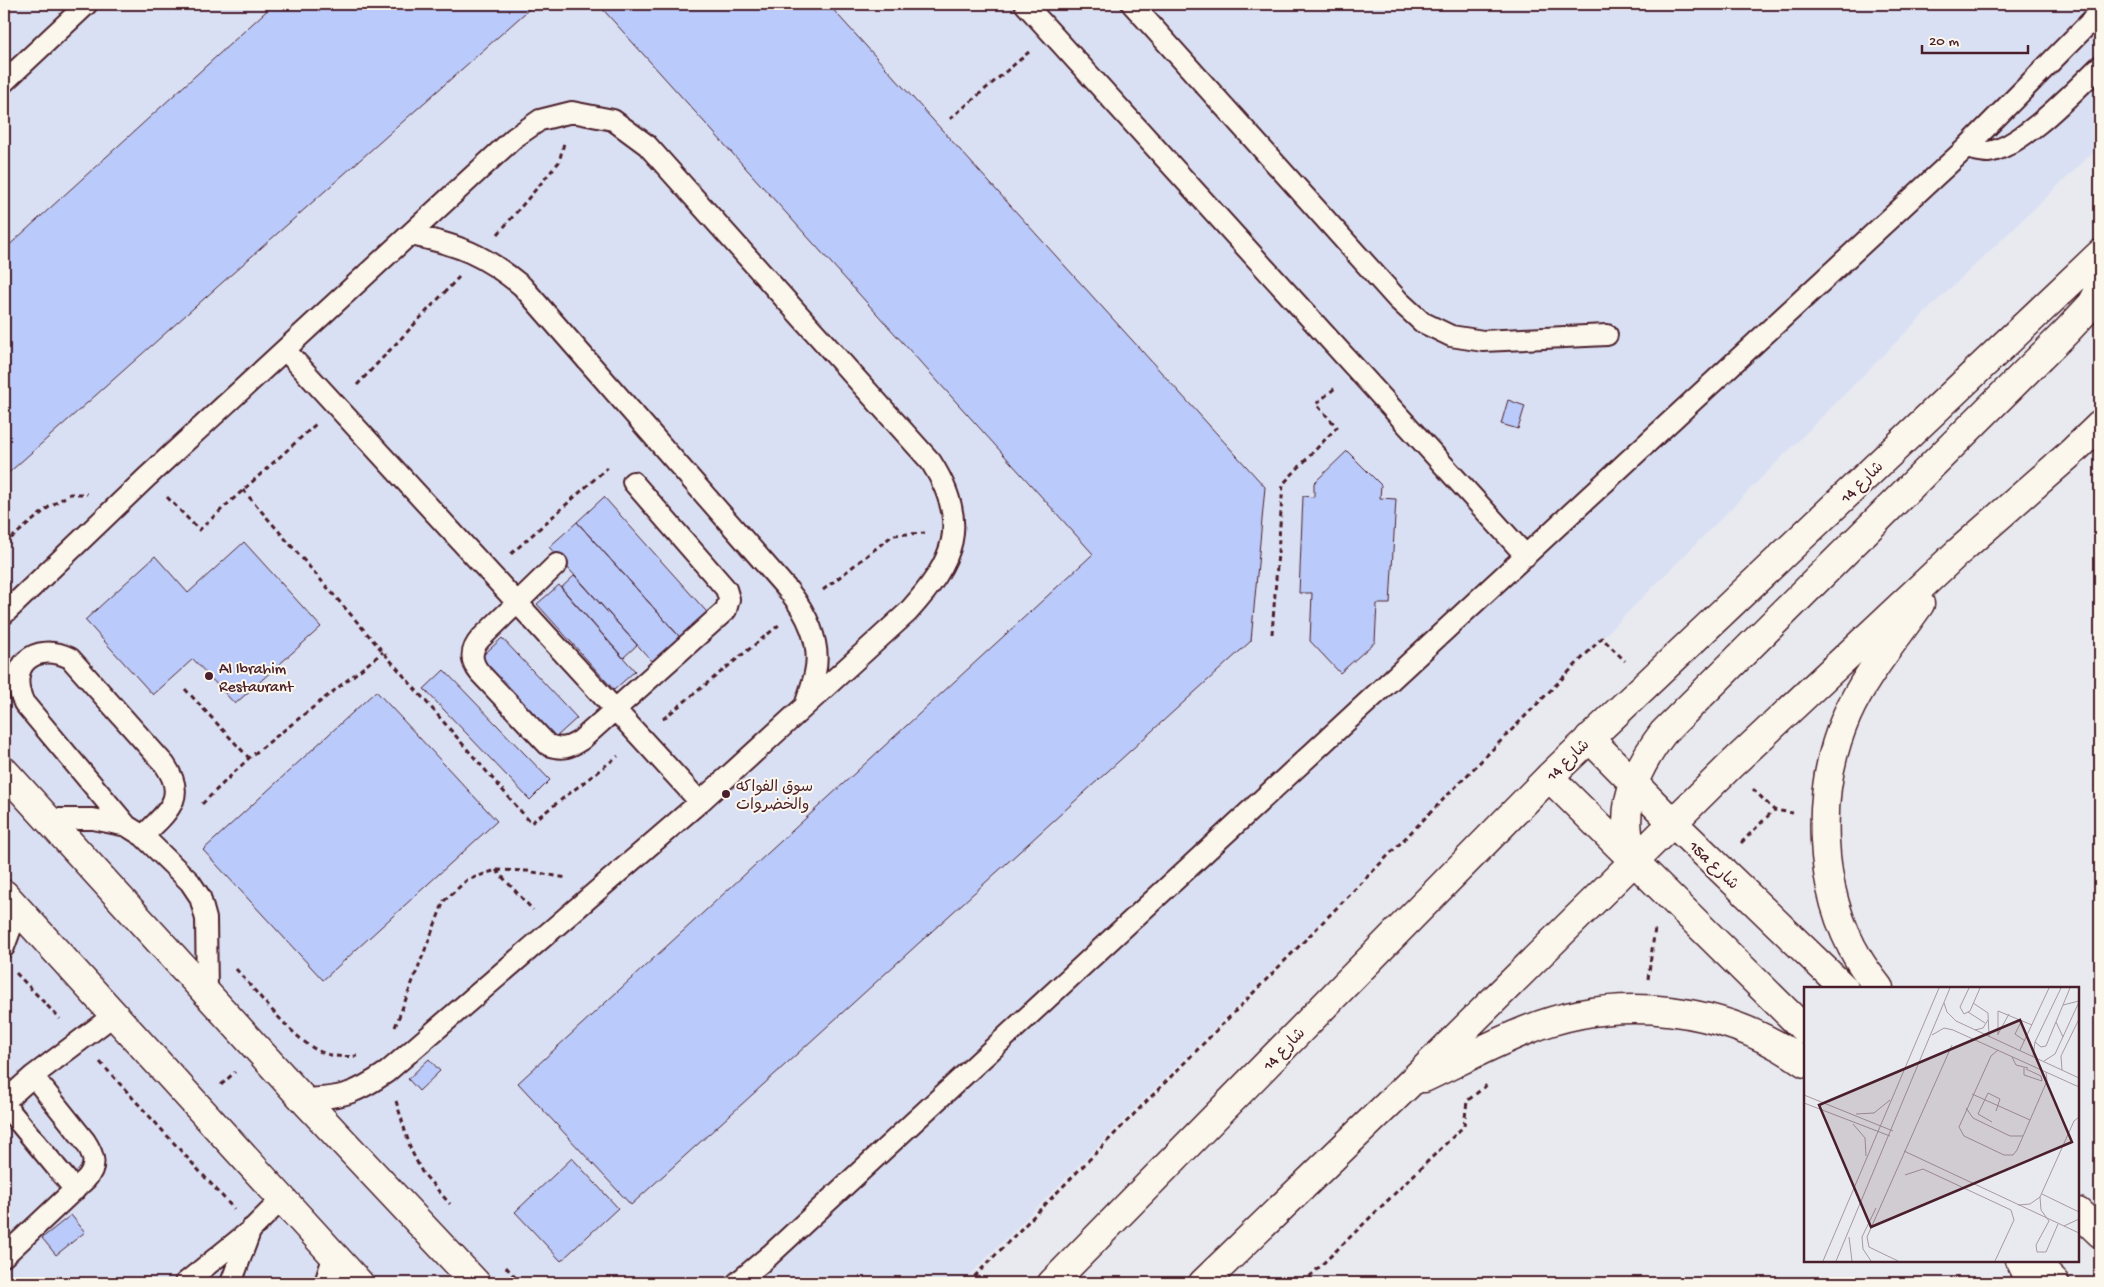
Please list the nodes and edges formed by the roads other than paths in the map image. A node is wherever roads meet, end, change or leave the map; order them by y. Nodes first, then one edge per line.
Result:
1 (87, 4) edge
2 (1025, 4) edge
3 (1132, 4) edge
4 (2100, 12) edge
5 (2100, 66) edge
6 (4, 82) edge
7 (1966, 148) junction
8 (411, 235) junction
9 (2100, 254) edge
10 (2100, 289) edge
11 (1607, 335) dead end
12 (286, 351) junction
13 (2100, 425) edge
14 (633, 482) dead end
15 (1956, 554) junction
16 (1526, 556) junction
17 (557, 564) dead end
18 (516, 602) junction
19 (4, 614) edge
20 (806, 703) junction
21 (615, 710) junction
22 (1588, 738) junction
23 (4, 770) edge
24 (1548, 776) junction
25 (1633, 784) junction
26 (700, 802) junction
27 (47, 819) junction
28 (1672, 822) junction
29 (135, 831) junction
30 (1634, 860) junction
31 (11, 902) edge
32 (4, 947) edge
33 (1843, 987) edge
34 (1878, 987) edge
35 (207, 992) junction
36 (114, 1014) junction
37 (1804, 1029) edge
38 (1804, 1062) edge
39 (33, 1076) junction
40 (1407, 1086) junction
41 (303, 1099) junction
42 (4, 1103) edge
43 (75, 1190) junction
44 (282, 1199) junction
45 (2079, 1213) edge
46 (252, 1228) junction
47 (2100, 1233) edge
48 (334, 1255) junction
49 (4, 1256) edge
50 (2016, 1262) edge
51 (2034, 1262) edge
52 (185, 1283) edge
53 (231, 1283) edge
54 (325, 1283) edge
55 (360, 1283) edge
56 (476, 1283) edge
57 (737, 1283) edge
58 (1052, 1283) edge
59 (1203, 1283) edge
60 (2027, 1283) edge
61 (2055, 1283) edge

1 - 6 lane
2 - 16 lane
3 - 11 lane
4 - 7 lane
5 - 7 lane
7 - 16 lane
8 - 12 lane
8 - 20 lane
8 - 20 lane
9 - 22 main road, شارع 14
10 - 25 main road
12 - 18 lane
12 - 19 lane
13 - 15 main road
14 - 21 lane
15 - 28 main road
15 - 34 main road
16 - 57 lane
17 - 18 lane
18 - 21 lane
18 - 21 lane
20 - 26 lane
21 - 26 lane
22 - 24 main road, شارع 14
22 - 25 main road, 15a شارع
23 - 27 main road
24 - 30 main road
24 - 58 main road, شارع 14
25 - 28 main road, 15a شارع
25 - 30 main road
26 - 41 lane
27 - 29 lane
27 - 35 main road
28 - 30 main road
28 - 33 main road, 15a شارع
29 - 29 lane
29 - 35 lane
30 - 37 main road
30 - 40 main road
31 - 32 lane
31 - 36 main road
35 - 41 main road
36 - 39 lane
36 - 44 main road
38 - 40 main road
39 - 42 lane
39 - 43 lane
40 - 59 main road
41 - 56 main road
42 - 43 lane
43 - 49 lane
44 - 46 lane
44 - 48 main road
45 - 47 main road
46 - 52 lane
46 - 53 lane
48 - 54 lane
48 - 55 main road
50 - 60 lane
51 - 61 main road

